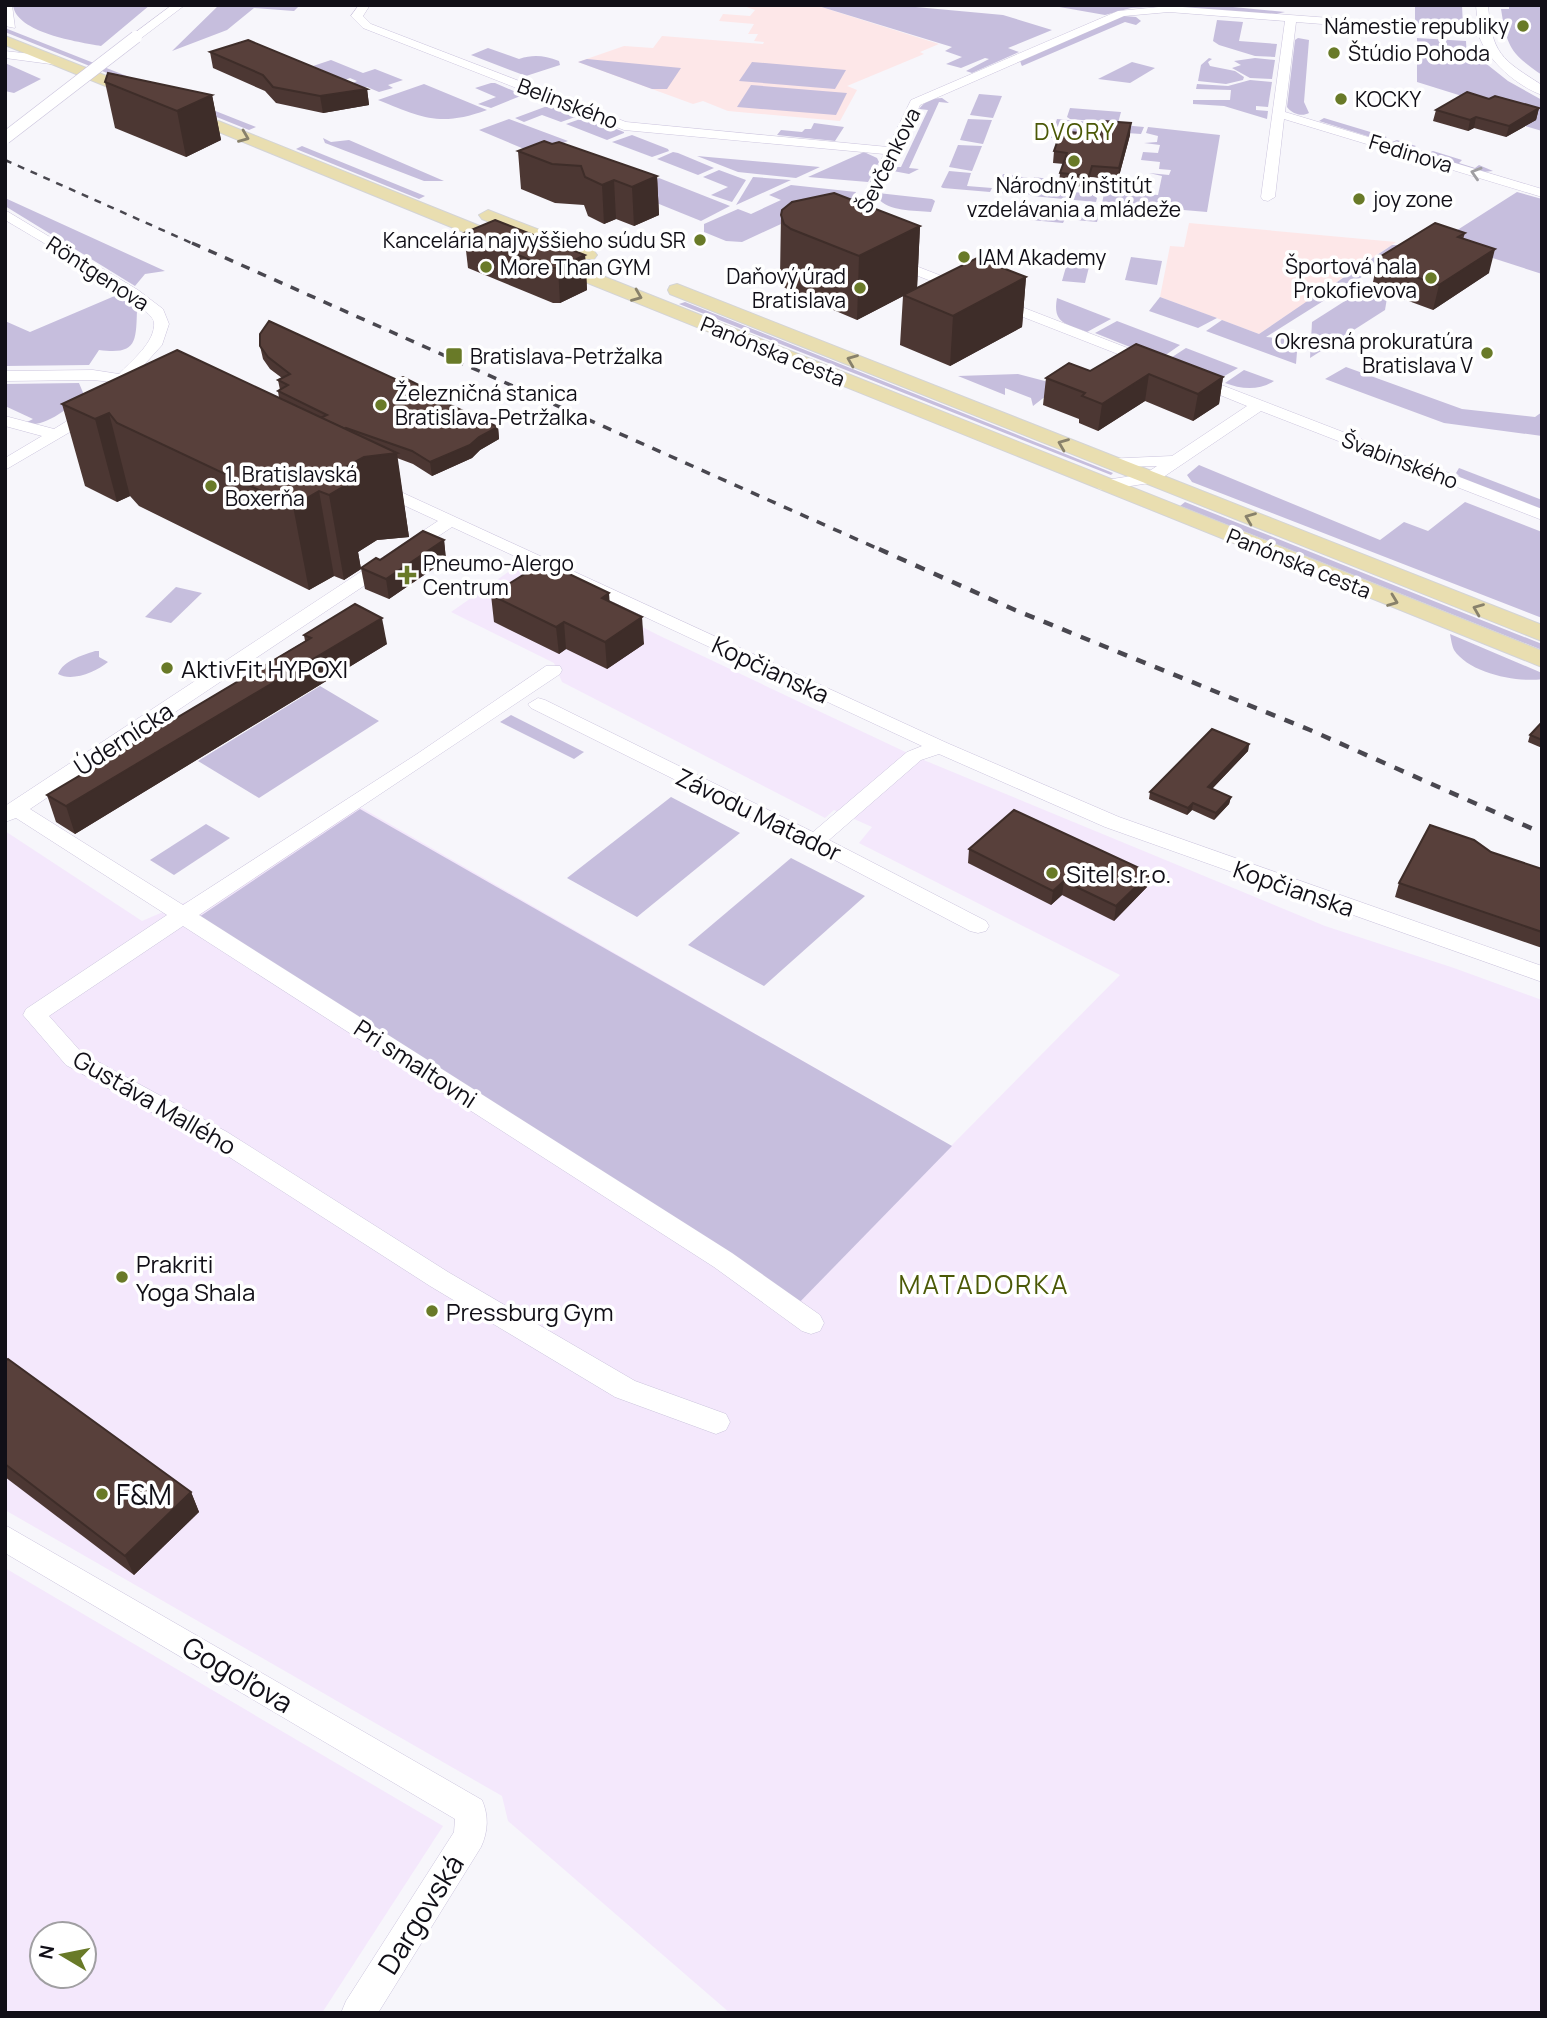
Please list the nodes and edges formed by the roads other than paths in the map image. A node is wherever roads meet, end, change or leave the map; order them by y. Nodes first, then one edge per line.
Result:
1 (6, 5) edge
2 (172, 5) edge
3 (180, 5) edge
4 (365, 5) edge
5 (1482, 5) edge
6 (1291, 18) junction
7 (7, 30) edge
8 (1484, 33) junction
9 (136, 37) junction
10 (5, 54) edge
11 (58, 61) junction
12 (154, 83) edge
13 (1542, 91) edge
14 (189, 96) edge
15 (1280, 114) junction
16 (235, 115) dead end
17 (5, 138) edge
18 (310, 144) dead end
19 (890, 151) junction
20 (346, 159) dead end
21 (1542, 193) edge
22 (1268, 197) dead end
23 (471, 209) dead end
24 (5, 214) edge
25 (604, 262) dead end
26 (664, 285) dead end
27 (5, 376) edge
28 (123, 378) junction
29 (169, 390) edge
30 (1259, 405) junction
31 (5, 421) edge
32 (55, 434) junction
33 (1174, 461) junction
34 (1110, 462) junction
35 (5, 465) edge
36 (1150, 478) junction
37 (361, 479) edge
38 (1105, 485) junction
39 (1147, 502) junction
40 (1542, 515) edge
41 (451, 520) junction
42 (1542, 634) edge
43 (1542, 660) edge
44 (553, 670) dead end
45 (538, 704) dead end
46 (940, 747) junction
47 (11, 812) edge
48 (815, 841) junction
49 (184, 915) junction
50 (978, 926) dead end
51 (1542, 974) edge
52 (811, 1324) dead end
53 (716, 1422) dead end
54 (5, 1538) edge
55 (471, 1811) joint
56 (358, 2013) edge

1 - 7 street
2 - 9 street
3 - 9 street
4 - 19 street, Belinského
5 - 8 street
6 - 8 street, Ševčenkova
6 - 15 street
6 - 19 street, Ševčenkova
7 - 11 main road, Panónska cesta
7 - 12 main road
8 - 13 street
9 - 17 street, bridge
10 - 11 street
11 -> 38 main road, Panónska cesta
14 - 16 main road
21 -> 15 street, Fedinova
15 - 22 street
18 - 20 main road
19 - 30 street, Ševčenkova
23 - 25 main road
24 - 28 street, Röntgenova
34 -> 26 main road, Panónska cesta
27 - 28 street
28 - 29 street
28 - 32 street
30 - 33 street
30 - 40 street, Švabinského
31 - 32 street
32 - 35 street
33 - 34 street
33 - 36 street
34 - 36 main road, Panónska cesta
36 - 38 street
36 - 39 street
42 -> 36 main road, Panónska cesta
37 - 41 street, Kopčianska
38 - 39 main road, Panónska cesta
39 -> 43 main road, Panónska cesta
41 - 46 street, Kopčianska
41 - 47 street, Údernícka
44 - 49 street, Gustáva Mallého
45 - 48 street, Závodu Matador
46 - 48 street
46 - 51 street, Kopčianska
47 - 49 street, Pri smaltovni
48 - 50 street, Závodu Matador
49 - 52 street, Pri smaltovni
49 - 53 street, Gustáva Mallého
54 - 55 street, Gogoľova
55 - 56 street, Dargovská

